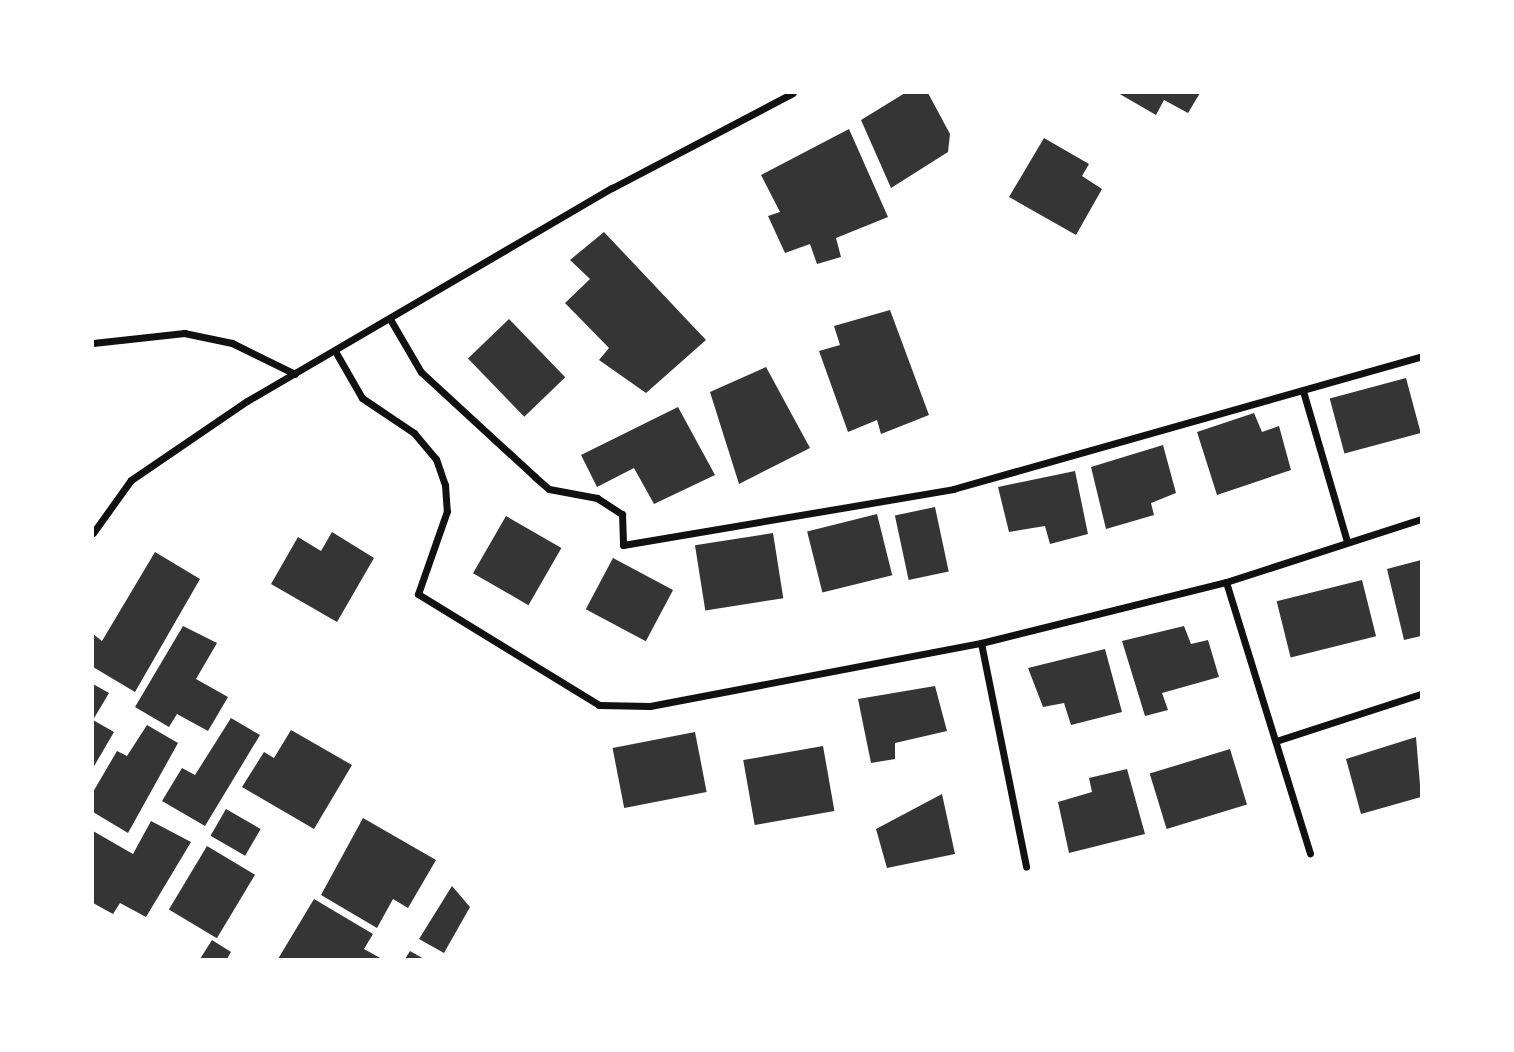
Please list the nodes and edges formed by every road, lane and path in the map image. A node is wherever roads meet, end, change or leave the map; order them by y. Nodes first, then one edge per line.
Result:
1 (793, 93) edge
2 (390, 319) junction
3 (93, 344) edge
4 (335, 351) junction
5 (1421, 357) edge
6 (295, 374) junction
7 (1303, 391) junction
8 (1421, 519) edge
9 (93, 533) edge
10 (1347, 541) junction
11 (1226, 582) junction
12 (981, 643) junction
13 (1421, 694) edge
14 (1276, 741) junction
15 (1310, 853) dead end
16 (1026, 867) dead end

1 - 2 street
2 - 4 street
2 - 7 street
3 - 6 street
4 - 6 street
4 - 12 street
5 - 7 street
6 - 9 street
7 - 10 street
8 - 10 street
10 - 11 street
11 - 12 street
11 - 14 street
12 - 16 street
13 - 14 street
14 - 15 street

